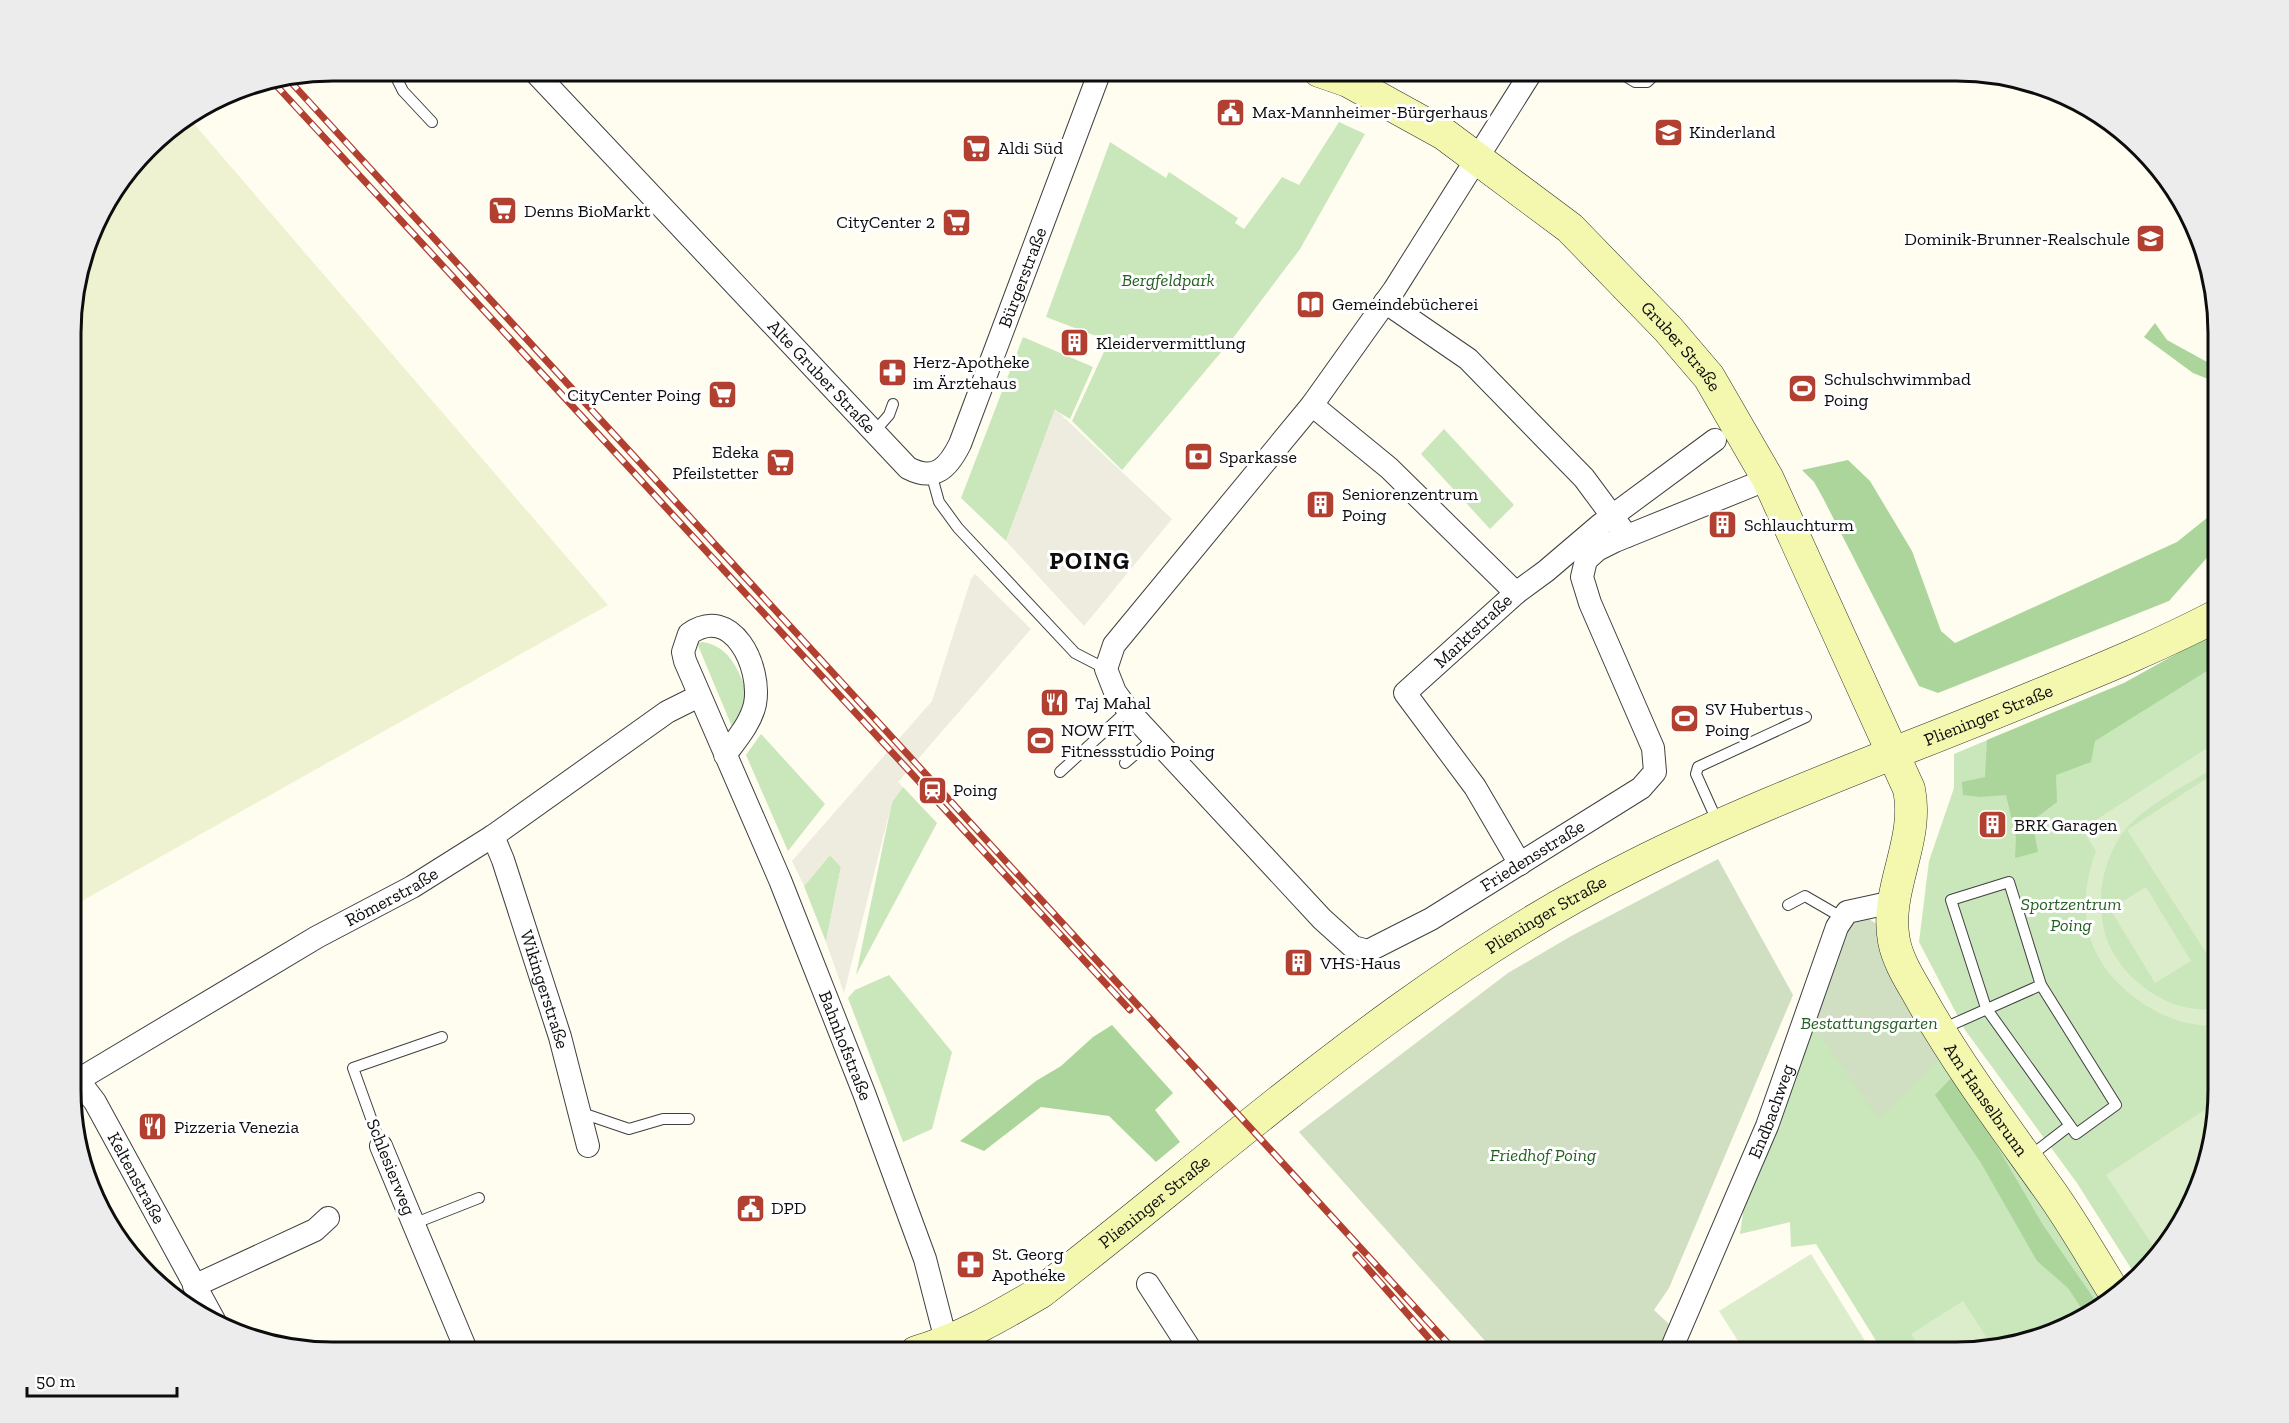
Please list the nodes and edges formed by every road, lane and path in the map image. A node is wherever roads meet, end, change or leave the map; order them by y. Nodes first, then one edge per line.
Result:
1 (398, 81) edge
2 (544, 81) edge
3 (1096, 81) edge
4 (1348, 81) edge
5 (1525, 81) edge
6 (1634, 81) edge
7 (1648, 81) edge
8 (432, 122) dead end
9 (1476, 157) junction
10 (1385, 302) junction
11 (893, 404) dead end
12 (1312, 405) junction
13 (874, 432) junction
14 (1715, 440) dead end
15 (931, 473) junction
16 (1768, 478) junction
17 (1614, 515) junction
18 (1627, 536) junction
19 (1516, 592) junction
20 (2208, 620) edge
21 (1106, 669) junction
22 (699, 696) junction
23 (1128, 710) junction
24 (1806, 717) dead end
25 (1154, 738) junction
26 (1893, 754) junction
27 (725, 755) junction
28 (1125, 763) dead end
29 (1060, 772) dead end
30 (1719, 826) junction
31 (492, 836) junction
32 (1520, 864) junction
33 (1893, 902) junction
34 (1788, 905) dead end
35 (1843, 918) junction
36 (2041, 985) junction
37 (1986, 1008) junction
38 (1939, 1031) junction
39 (442, 1037) dead end
40 (81, 1075) edge
41 (81, 1087) edge
42 (579, 1112) junction
43 (689, 1119) dead end
44 (2069, 1126) junction
45 (381, 1146) joint
46 (588, 1146) dead end
47 (2026, 1160) junction
48 (479, 1198) dead end
49 (328, 1218) dead end
50 (413, 1224) junction
51 (1148, 1284) dead end
52 (194, 1286) junction
53 (2111, 1288) edge
54 (207, 1308) edge
55 (463, 1342) edge
56 (946, 1342) edge
57 (957, 1342) edge
58 (1186, 1342) edge
59 (1675, 1342) edge

1 - 8 lane
2 - 13 street, Alte Gruber Straße
3 - 15 street, Bürgerstraße
4 - 9 street, Gruber Straße
5 - 9 street
6 - 7 lane
9 - 10 street
9 - 16 street, Gruber Straße
10 - 12 street
10 - 17 street
11 - 13 lane
12 - 19 street, Marktstraße
12 - 21 street
13 - 15 street, Alte Gruber Straße
14 - 17 street
15 - 21 lane
16 - 18 street, Friedensstraße
16 - 26 street, Gruber Straße
17 - 18 street
17 - 19 street
18 - 32 street, Friedensstraße
19 - 32 street, Marktstraße
20 - 26 street, Plieninger Straße
21 - 23 street, Friedensstraße
22 - 27 street, Bahnhofstraße
22 - 27 street, Bahnhofstraße
22 - 31 street, Römerstraße
23 - 25 street, Friedensstraße
23 - 29 lane
24 - 30 lane
25 - 28 lane
25 - 32 street, Friedensstraße
26 - 30 street, Plieninger Straße
26 - 33 street, Am Hanselbrunn
27 - 56 street, Bahnhofstraße
30 - 57 street, Plieninger Straße
31 - 40 street, Römerstraße
31 - 42 street, Wikingerstraße
33 - 35 street
33 - 38 street, Am Hanselbrunn
34 - 35 lane
35 - 59 street, Endbachweg
36 - 37 lane
36 - 37 lane
36 - 44 lane
37 - 38 lane
37 - 44 lane
38 - 47 street, Am Hanselbrunn
39 - 45 lane, Schlesierweg
41 - 52 street, Keltenstraße
42 - 43 lane
42 - 46 street, Wikingerstraße
44 - 47 lane
45 - 50 street, Schlesierweg
47 - 53 street, Am Hanselbrunn
48 - 50 lane
49 - 52 street
50 - 55 street, Schlesierweg
51 - 58 street
52 - 54 street, Keltenstraße

